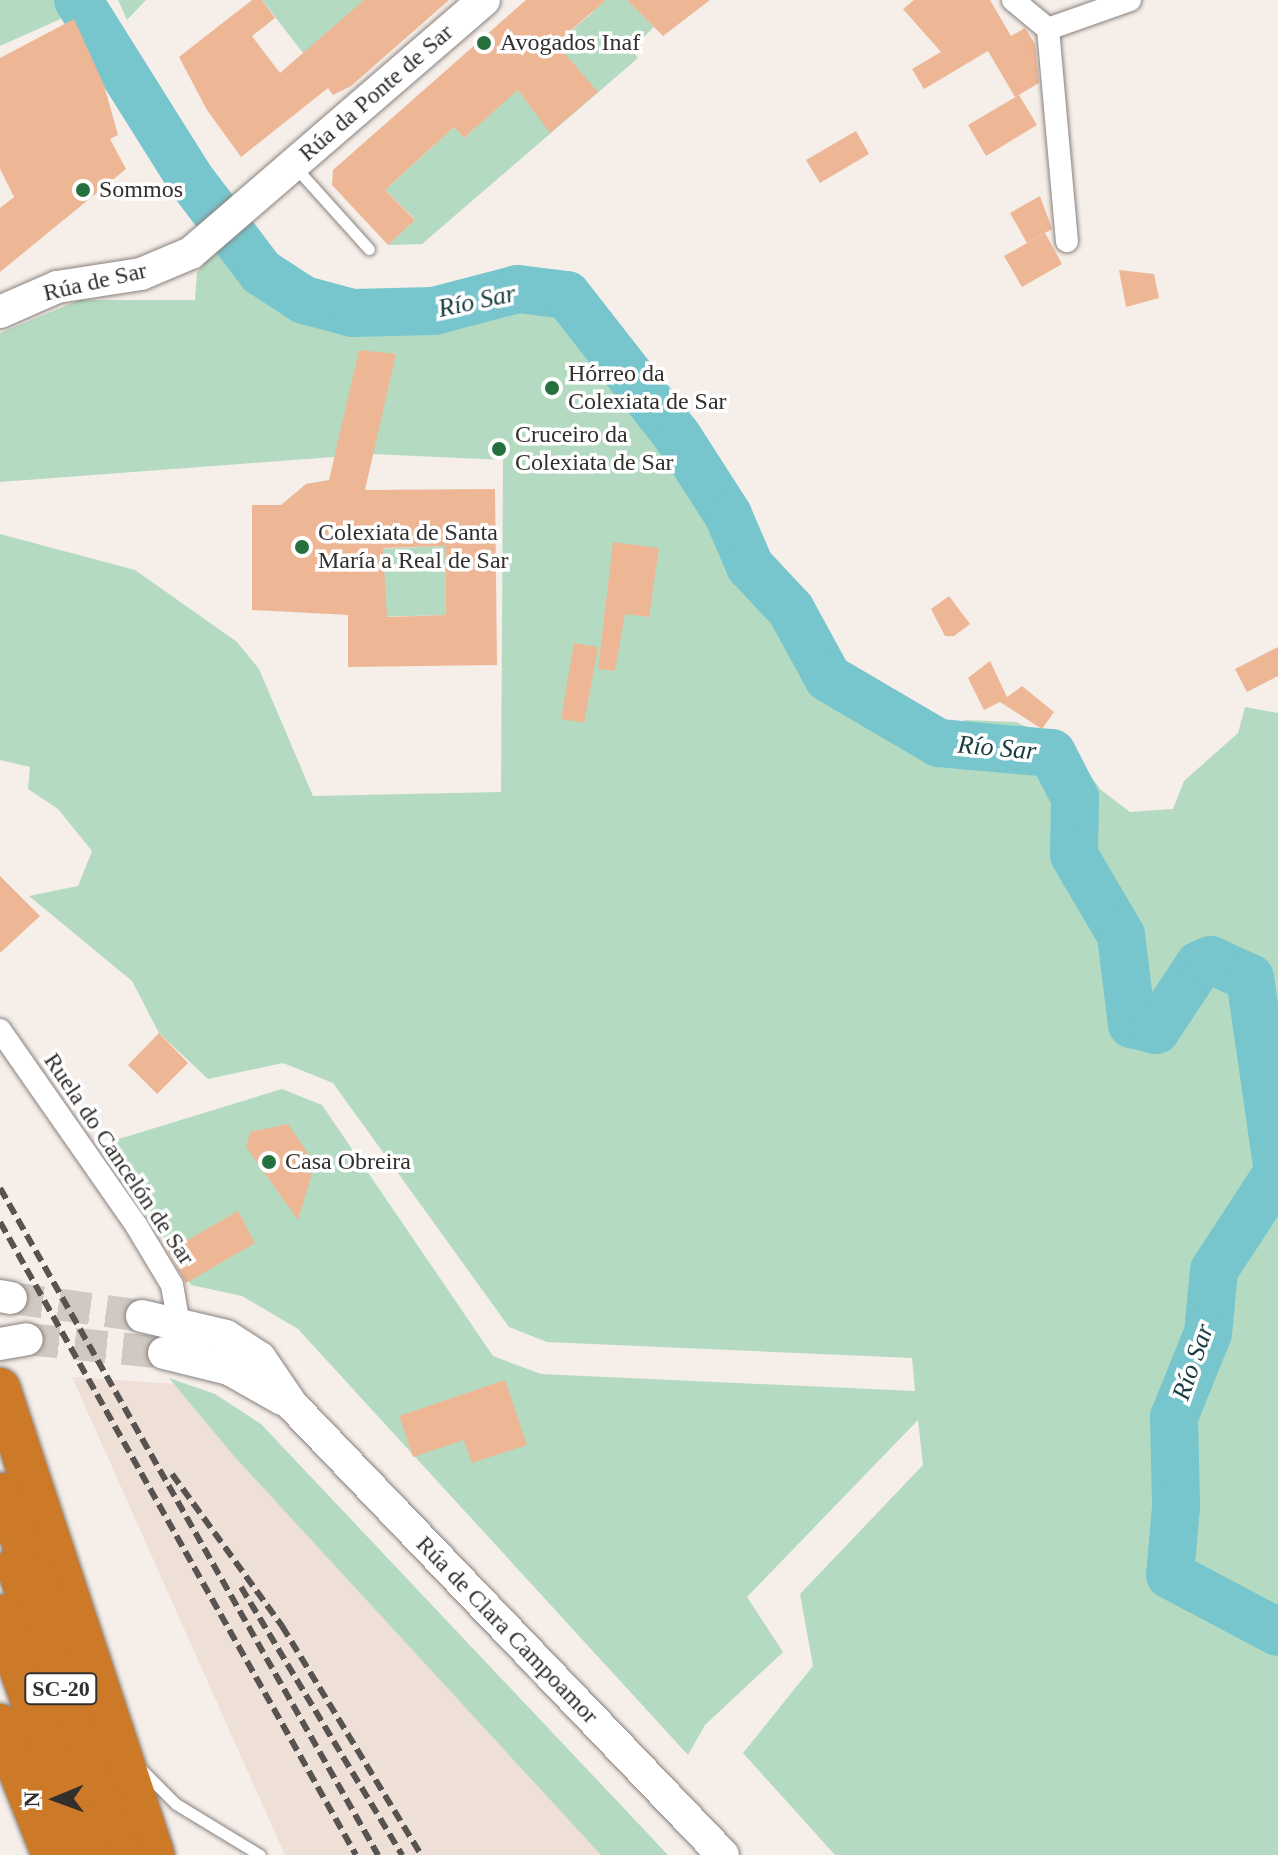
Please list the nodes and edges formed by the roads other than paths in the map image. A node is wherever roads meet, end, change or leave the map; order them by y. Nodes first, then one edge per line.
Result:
1 (484, 0) edge
2 (1013, 0) edge
3 (1130, 0) edge
4 (1048, 29) junction
5 (293, 164) junction
6 (1067, 241) dead end
7 (369, 249) dead end
8 (191, 253) joint
9 (0, 312) edge
10 (0, 1030) edge
11 (142, 1316) tunnel mouth
12 (179, 1323) junction
13 (164, 1353) tunnel mouth
14 (0, 1388) edge
15 (292, 1405) junction
16 (0, 1493) edge
17 (0, 1523) edge
18 (0, 1615) edge
19 (0, 1724) edge
20 (119, 1743) junction
21 (52, 1855) edge
22 (87, 1855) edge
23 (122, 1855) edge
24 (142, 1855) edge
25 (154, 1855) edge
26 (260, 1855) edge
27 (723, 1855) edge

1 - 5 main road, Rúa da Ponte de Sar
2 - 4 street
3 - 4 street
4 - 6 street
5 - 7 lane
5 - 8 main road, Rúa da Ponte de Sar
8 - 9 main road, Rúa de Sar
10 - 12 street, Ruela do Cancelón de Sar
11 - 12 main road, Rúa de Clara Campoamor
12 - 15 main road, Rúa de Clara Campoamor
13 - 15 main road, Rúa de Clara Campoamor
14 - 20 highway
15 - 27 main road, Rúa de Clara Campoamor
16 - 24 highway
17 - 23 highway, SC-20
18 - 22 highway, SC-20
19 - 21 highway
20 - 25 highway
20 - 26 lane

